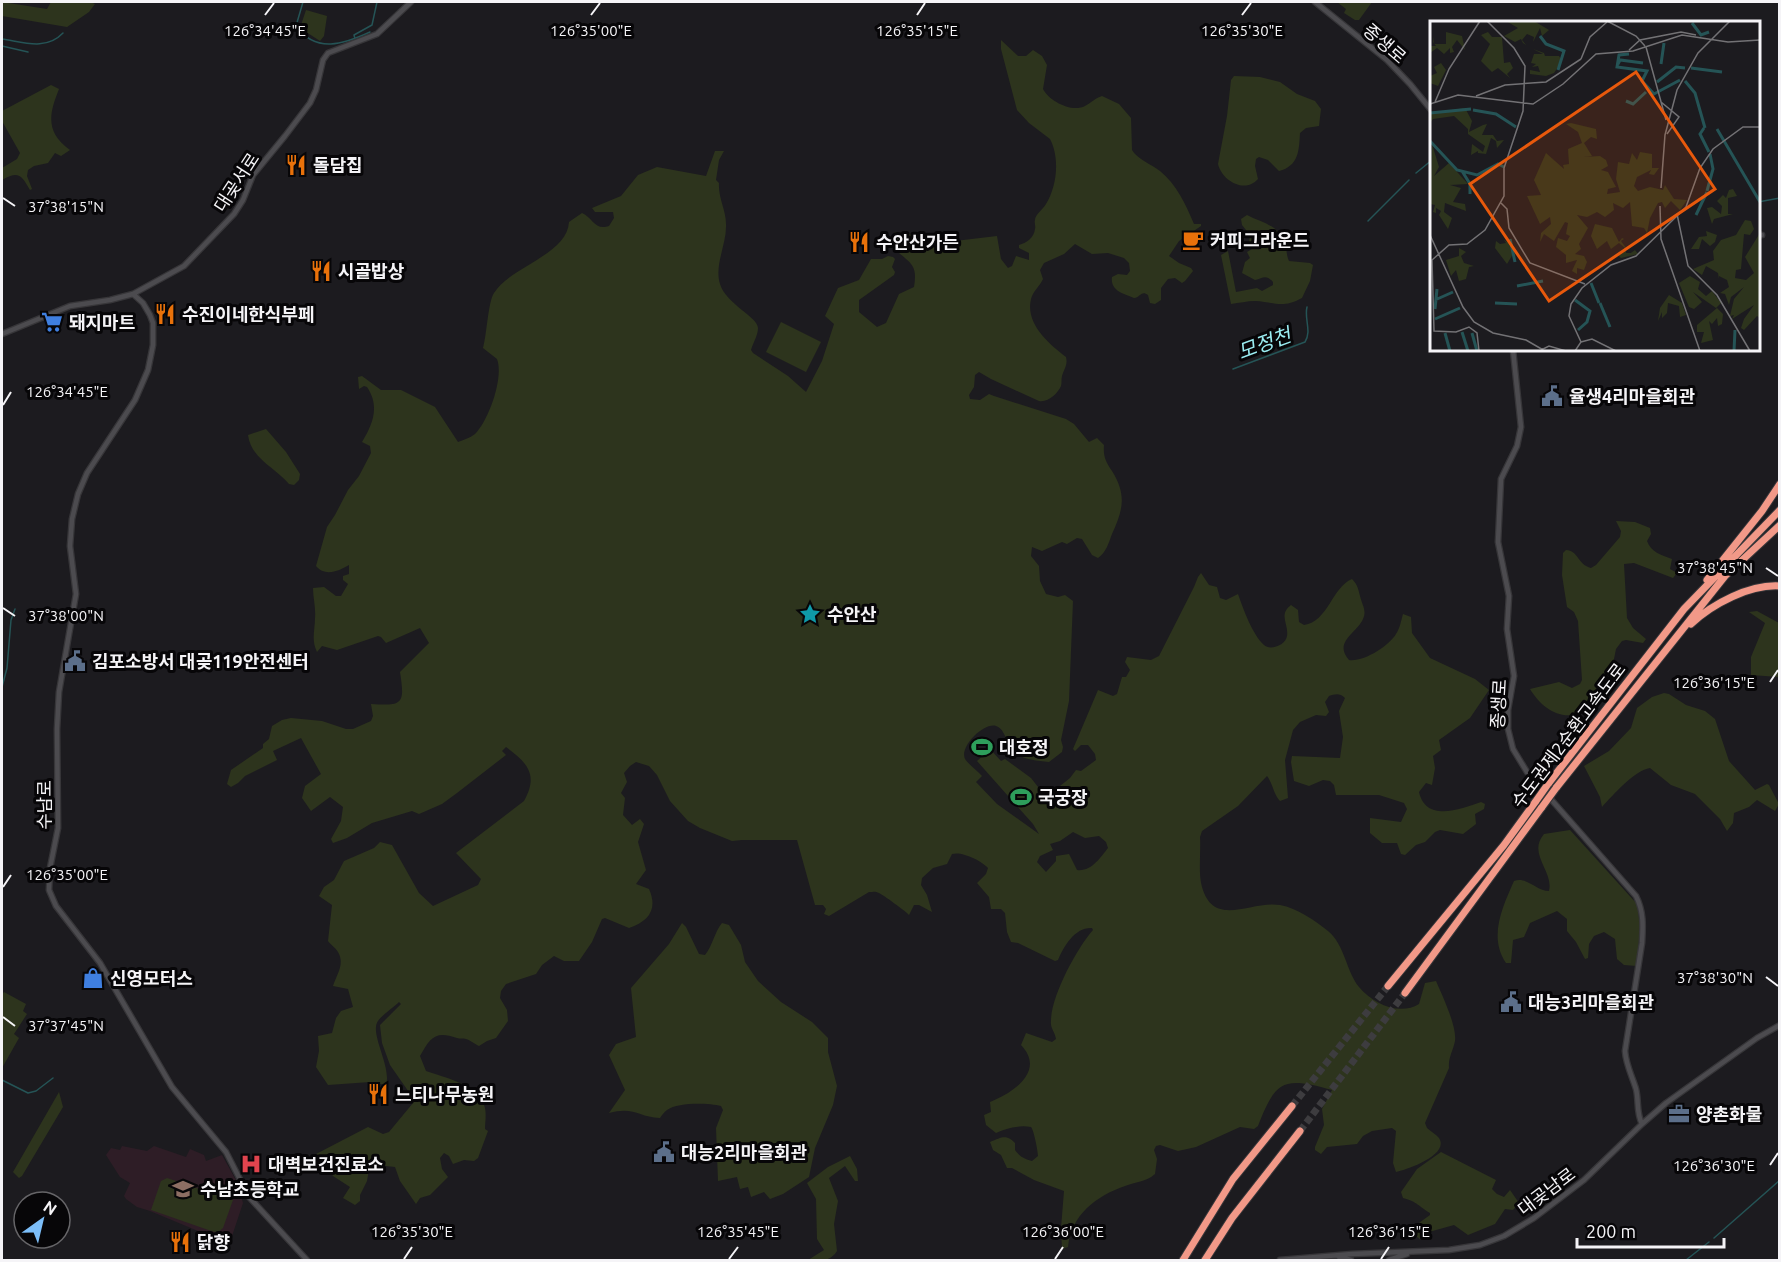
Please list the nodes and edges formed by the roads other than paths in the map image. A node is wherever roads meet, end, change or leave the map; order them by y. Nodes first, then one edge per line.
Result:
1 (411, 2) edge
2 (1315, 2) edge
3 (1430, 110) edge
4 (133, 294) junction
5 (2, 334) edge
6 (1513, 351) edge
7 (1779, 484) edge
8 (1779, 510) edge
9 (1779, 525) edge
10 (1779, 586) edge
11 (1684, 609) junction
12 (1672, 642) junction
13 (1388, 986) tunnel mouth
14 (1405, 993) tunnel mouth
15 (1779, 1025) edge
16 (1292, 1106) tunnel mouth
17 (1642, 1124) junction
18 (1300, 1131) tunnel mouth
19 (1413, 1252) junction
20 (1378, 1253) junction
21 (1336, 1256) junction
22 (307, 1260) edge
23 (1183, 1260) edge
24 (1205, 1260) edge
25 (1280, 1260) edge
26 (1351, 1260) edge
27 (1376, 1260) edge
28 (1389, 1260) edge

1 - 4 street, 대곶서로
2 - 3 street, 종생로
4 - 5 street, 대곶서로
4 - 22 street, 수남로
6 - 17 street, 종생로
7 - 11 highway
8 - 11 highway, 수도권제2순환고속도로
9 - 12 highway, 수도권제2순환고속도로
10 - 12 highway
11 - 13 highway, 수도권제2순환고속도로, bridge
12 - 14 highway, 수도권제2순환고속도로, bridge
15 - 17 street, 대곶남로
16 - 23 highway
17 - 19 street, 대곶남로
18 - 24 highway
19 - 20 street, 대곶남로
19 - 28 street
20 - 21 street, 대곶남로
20 - 27 street
21 - 25 street, 대곶남로
21 - 26 street

